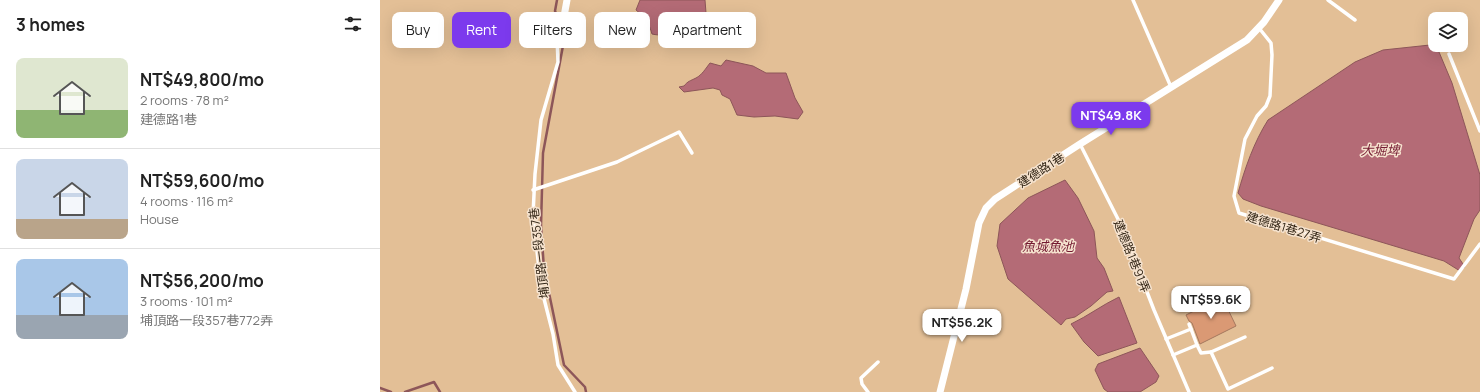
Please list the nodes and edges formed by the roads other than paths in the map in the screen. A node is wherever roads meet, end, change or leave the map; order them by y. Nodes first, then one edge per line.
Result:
1 (1133, 0) edge
2 (1279, 0) edge
3 (1328, 0) edge
4 (565, 1) edge
5 (564, 12) edge
6 (1355, 20) dead end
7 (1259, 28) junction
8 (557, 48) edge
9 (1449, 54) dead end
10 (1171, 88) junction
11 (1480, 131) edge
12 (1080, 144) junction
13 (692, 154) dead end
14 (534, 190) junction
15 (1480, 244) edge
16 (1189, 324) dead end
17 (1191, 329) junction
18 (1245, 337) dead end
19 (1166, 339) junction
20 (1197, 345) junction
21 (1212, 352) junction
22 (1173, 355) junction
23 (878, 362) dead end
24 (1272, 368) dead end
25 (575, 392) edge
26 (868, 392) edge
27 (940, 392) edge
28 (1189, 392) edge

1 - 10 lane
2 - 7 street, 建德路1巷
3 - 6 lane
4 - 5 street
7 - 10 street, 建德路1巷
7 - 15 lane, 建德路1巷27弄
8 - 14 lane, 埔頂路一段357巷
9 - 11 lane
10 - 12 street, 建德路1巷
12 - 19 lane, 建德路1巷91弄
12 - 27 street, 建德路1巷
13 - 14 lane
14 - 25 lane, 埔頂路一段357巷
16 - 17 lane
17 - 19 lane
17 - 20 lane
18 - 21 lane
19 - 22 lane, 建德路1巷91弄
20 - 21 lane
20 - 22 lane
21 - 24 lane
22 - 28 lane, 建德路1巷91弄
23 - 26 lane

